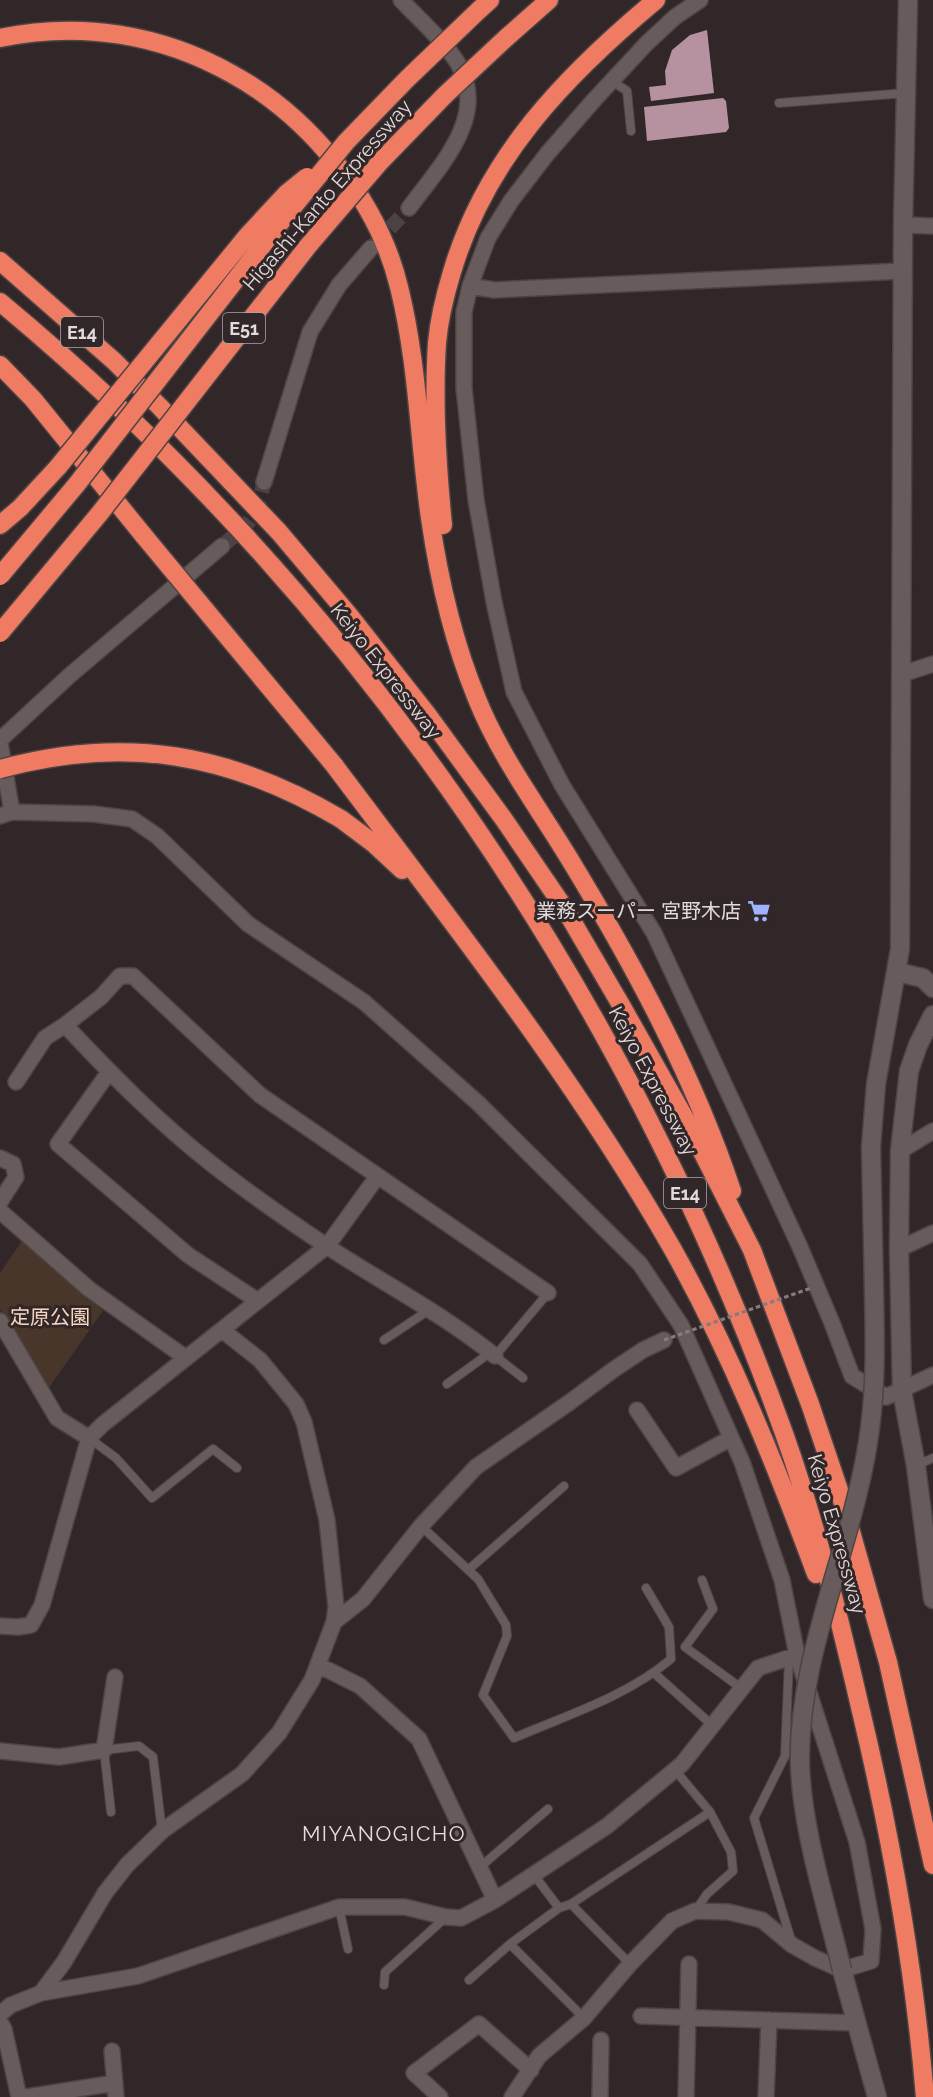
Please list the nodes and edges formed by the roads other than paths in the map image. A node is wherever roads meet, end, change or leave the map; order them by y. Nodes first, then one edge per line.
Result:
1 (401, 0) edge
2 (549, 0) edge
3 (656, 0) edge
4 (700, 0) edge
5 (908, 0) edge
6 (484, 5) edge
7 (0, 38) edge
8 (612, 81) junction
9 (906, 93) junction
10 (779, 103) dead end
11 (631, 131) dead end
12 (346, 142) junction
13 (409, 208) tunnel mouth
14 (903, 225) junction
15 (933, 226) edge
16 (371, 248) tunnel mouth
17 (0, 261) edge
18 (903, 272) junction
19 (470, 286) junction
20 (0, 302) edge
21 (0, 365) edge
22 (264, 482) tunnel mouth
23 (0, 525) edge
24 (222, 546) tunnel mouth
25 (0, 576) edge
26 (0, 633) edge
27 (933, 664) edge
28 (902, 674) junction
29 (478, 703) junction
30 (0, 742) edge
31 (0, 769) edge
32 (6, 814) edge
33 (484, 965) junction
34 (897, 972) junction
35 (933, 987) edge
36 (933, 1015) edge
37 (65, 1025) junction
38 (109, 1072) junction
39 (16, 1082) dead end
40 (933, 1131) edge
41 (900, 1151) junction
42 (0, 1158) edge
43 (377, 1177) junction
44 (0, 1202) edge
45 (0, 1211) edge
46 (933, 1233) edge
47 (327, 1246) junction
48 (899, 1249) junction
49 (752, 1250) junction
50 (548, 1293) joint
51 (258, 1300) junction
52 (429, 1310) junction
53 (0, 1321) edge
54 (222, 1330) junction
55 (384, 1340) dead end
56 (664, 1340) road end
57 (493, 1354) junction
58 (186, 1358) junction
59 (933, 1375) edge
60 (523, 1378) dead end
61 (447, 1384) dead end
62 (902, 1391) junction
63 (637, 1410) dead end
64 (731, 1437) junction
65 (89, 1438) junction
66 (933, 1458) edge
67 (916, 1466) junction
68 (237, 1468) dead end
69 (564, 1486) dead end
70 (421, 1526) junction
71 (931, 1563) edge
72 (468, 1570) junction
73 (702, 1580) dead end
74 (646, 1588) dead end
75 (933, 1599) edge
76 (334, 1622) junction
77 (0, 1626) edge
78 (793, 1656) junction
79 (318, 1667) junction
80 (852, 1672) junction
81 (654, 1673) junction
82 (115, 1677) dead end
83 (741, 1688) junction
84 (712, 1725) junction
85 (104, 1750) junction
86 (0, 1751) edge
87 (675, 1770) junction
88 (548, 1809) dead end
89 (111, 1812) dead end
90 (710, 1812) junction
91 (162, 1830) junction
92 (933, 1865) edge
93 (480, 1867) junction
94 (534, 1875) junction
95 (495, 1900) junction
96 (571, 1904) junction
97 (339, 1907) junction
98 (559, 1908) junction
99 (695, 1911) junction
100 (446, 1917) junction
101 (510, 1944) junction
102 (792, 1945) junction
103 (348, 1949) dead end
104 (630, 1964) junction
105 (689, 1964) dead end
106 (843, 1970) junction
107 (469, 1980) dead end
108 (384, 1985) dead end
109 (40, 1993) junction
110 (0, 2014) edge
111 (641, 2016) dead end
112 (688, 2017) junction
113 (584, 2018) junction
114 (769, 2020) junction
115 (0, 2022) edge
116 (857, 2023) junction
117 (601, 2040) dead end
118 (112, 2051) dead end
119 (531, 2070) junction
120 (116, 2090) edge
121 (19, 2097) edge
122 (27, 2097) edge
123 (440, 2097) edge
124 (512, 2097) edge
125 (600, 2097) edge
126 (686, 2097) edge
127 (766, 2097) edge
128 (877, 2097) edge
129 (926, 2097) edge

1 - 13 street
2 - 26 highway, Higashi-Kanto Expressway / E51, bridge
3 - 29 highway
4 - 8 street
5 - 9 street
6 - 12 highway, Higashi-Kanto Expressway / E51, bridge
7 - 29 highway
8 - 11 lane
8 - 19 street
9 - 10 lane
9 - 14 street
12 - 23 highway, bridge
12 - 25 highway, Higashi-Kanto Expressway / E51, bridge
14 - 15 street
14 - 18 street
16 - 22 street
17 - 49 highway, Keiyo Expressway / E14
18 - 19 street
18 - 28 street
19 - 62 street
20 - 80 highway, Keiyo Expressway / E14
21 - 33 highway, bridge
24 - 30 street
27 - 28 street
28 - 34 street
29 - 49 highway
30 - 32 street
31 - 33 highway, bridge
32 - 64 street
33 - 80 highway
34 - 35 street
34 - 106 street, bridge
36 - 41 street
37 - 38 street
37 - 39 street
37 - 43 street
38 - 47 street
38 - 51 street
40 - 41 street
41 - 48 street
42 - 44 street
43 - 47 street
43 - 50 street
45 - 58 street
46 - 48 street
47 - 51 street
47 - 52 street
48 - 62 street
49 - 92 highway, Keiyo Expressway / E14
50 - 57 lane
51 - 54 street
52 - 55 lane
52 - 57 street
53 - 65 street
54 - 58 street
54 - 76 street
56 - 70 street
57 - 60 lane
57 - 61 lane
58 - 65 street
59 - 62 street
62 - 67 street
63 - 64 street
64 - 78 street
65 - 68 lane
65 - 77 street
66 - 67 lane
67 - 71 street
69 - 72 lane
70 - 72 lane
70 - 76 street
71 - 75 street
72 - 81 lane
73 - 83 lane
74 - 81 lane
76 - 79 street
78 - 83 street
78 - 102 lane
78 - 106 street
79 - 91 street
79 - 93 street
80 - 129 highway, Keiyo Expressway / E14
81 - 84 lane
82 - 85 street
83 - 84 street
84 - 87 street
85 - 86 street
85 - 89 lane
85 - 91 lane
87 - 90 lane
87 - 94 street
88 - 93 lane
90 - 96 lane
90 - 99 lane
91 - 109 street
93 - 95 street
94 - 95 street
94 - 98 lane
95 - 100 street
96 - 98 lane
96 - 104 lane
97 - 100 street
97 - 103 lane
97 - 109 street
98 - 101 lane
99 - 102 street
99 - 104 street
100 - 108 lane
101 - 107 lane
101 - 113 lane
102 - 106 street
104 - 113 street
105 - 112 street
106 - 116 street
109 - 110 street
111 - 112 street
112 - 114 street
112 - 126 street
113 - 119 street
114 - 116 street
114 - 127 street
115 - 121 street
116 - 128 street
117 - 125 street
118 - 120 street
119 - 123 street
119 - 124 street
120 - 122 street

